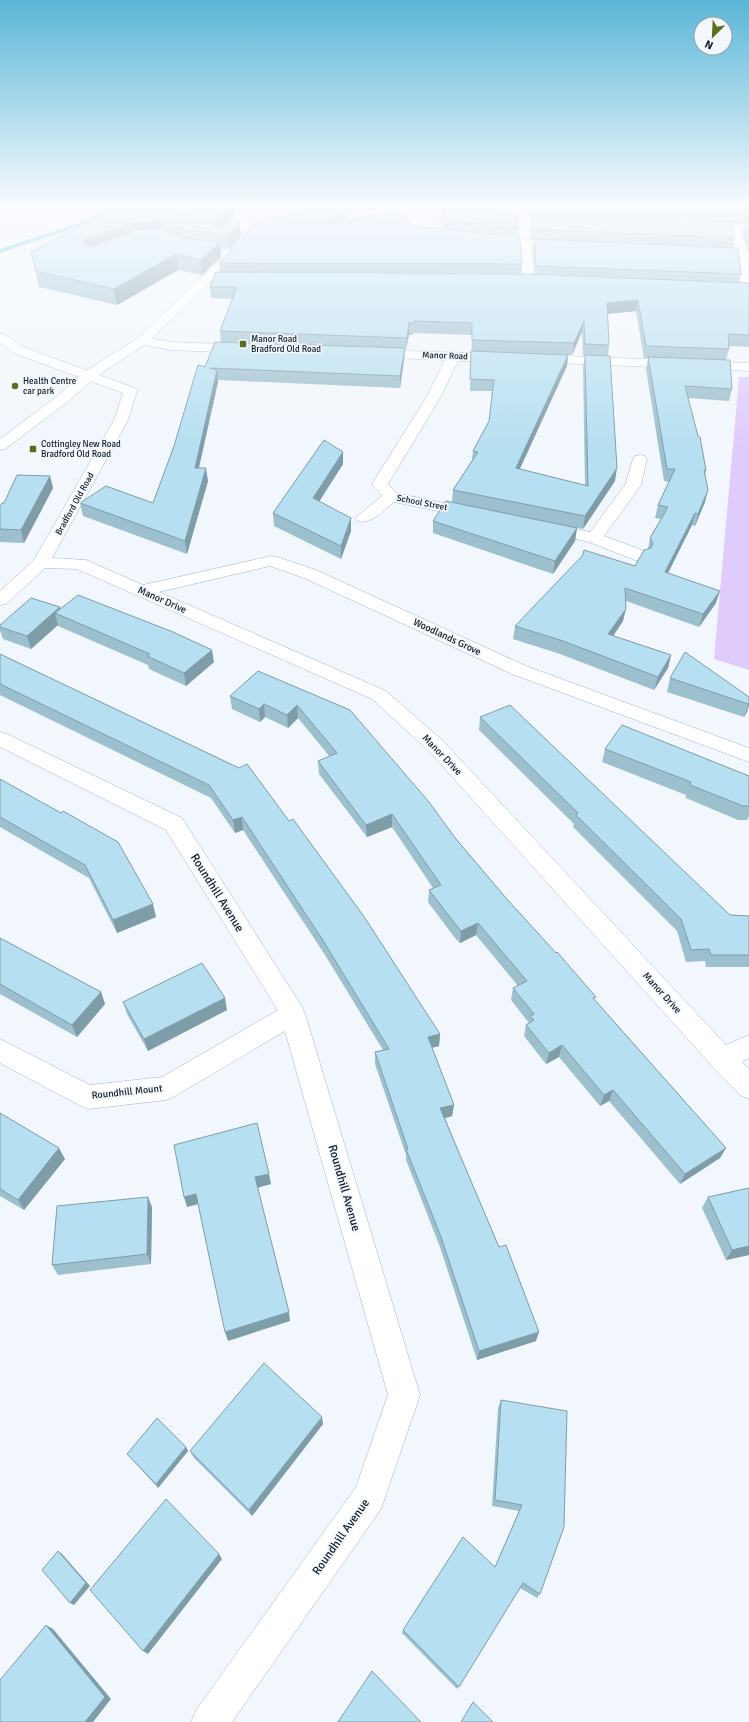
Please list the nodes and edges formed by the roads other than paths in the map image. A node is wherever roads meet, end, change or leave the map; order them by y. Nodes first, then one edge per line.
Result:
1 (198, 287) edge
2 (745, 287) edge
3 (715, 289) edge
4 (0, 337) edge
5 (142, 341) junction
6 (255, 349) edge
7 (362, 353) edge
8 (454, 356) junction
9 (749, 367) edge
10 (89, 375) junction
11 (0, 446) edge
12 (640, 460) dead end
13 (390, 497) junction
14 (489, 517) edge
15 (363, 518) dead end
16 (534, 526) edge
17 (594, 538) junction
18 (641, 556) edge
19 (41, 563) junction
20 (141, 591) junction
21 (0, 600) edge
22 (0, 739) edge
23 (749, 755) edge
24 (293, 1014) junction
25 (749, 1046) edge
26 (0, 1050) edge
27 (722, 1059) junction
28 (749, 1087) edge
29 (210, 1722) edge

1 - 5 street
2 - 3 street
4 - 10 street
5 - 6 street
5 - 10 street
7 - 8 street, Manor Road
8 - 9 street, Manor Road
8 - 13 street, School Street
10 - 11 street
10 - 19 street, Bradford Old Road
12 - 17 street
13 - 14 street, School Street
13 - 15 street, School Street
16 - 17 street
17 - 18 street
19 - 20 street, Manor Drive
19 - 21 street, Bradford Old Road
20 - 23 street, Woodlands Grove
20 - 27 street, Manor Drive
22 - 24 street, Roundhill Avenue
24 - 26 street, Roundhill Mount
24 - 29 street, Roundhill Avenue
25 - 27 street
27 - 28 street, Manor Drive

